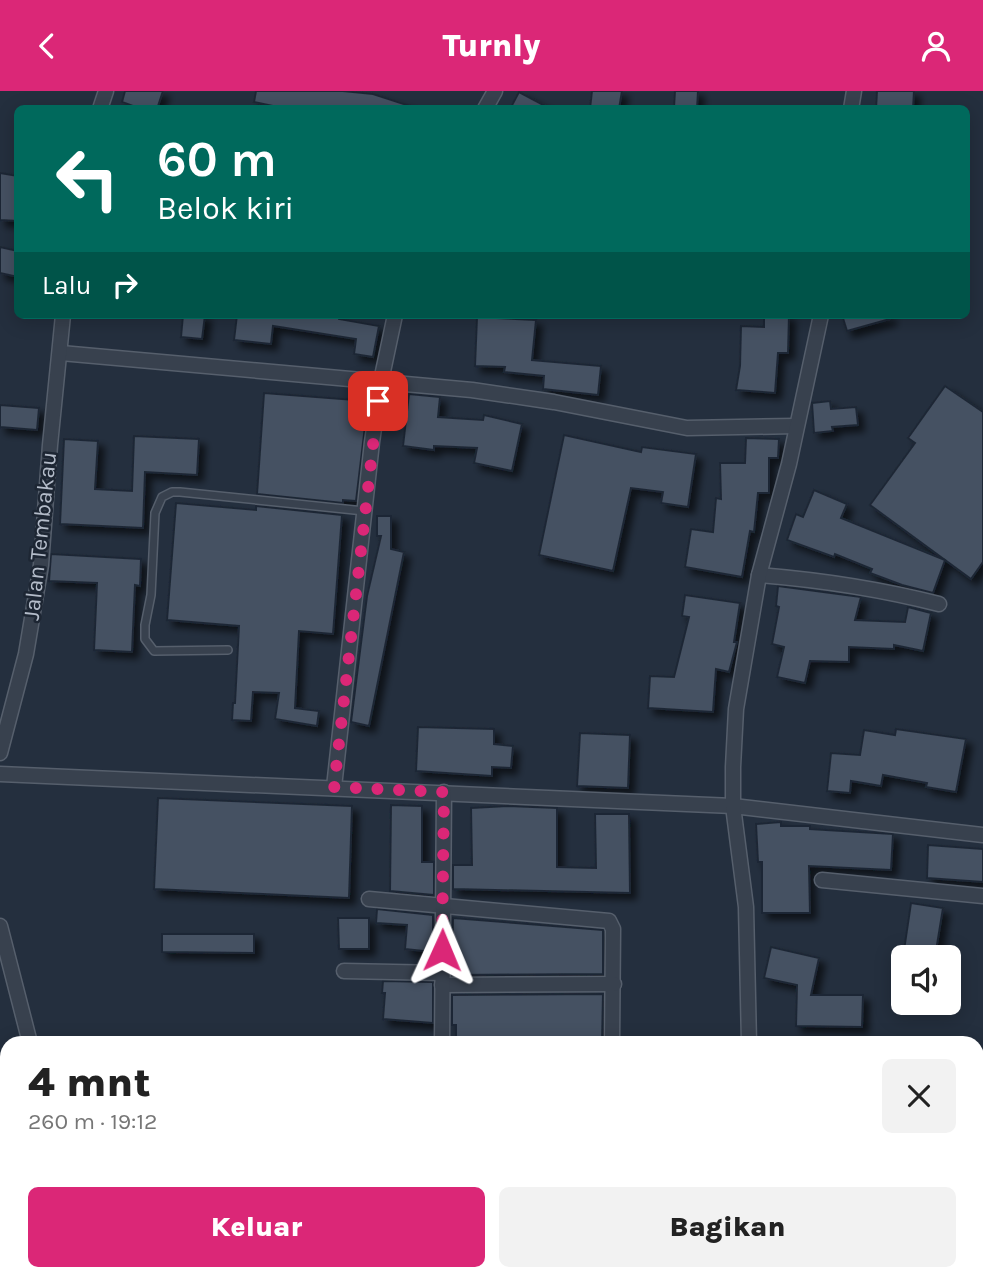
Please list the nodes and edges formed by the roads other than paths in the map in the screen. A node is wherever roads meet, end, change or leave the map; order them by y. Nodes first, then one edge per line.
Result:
1 (63, 319) edge
2 (394, 319) edge
3 (820, 319) edge
4 (61, 353) junction
5 (381, 381) junction
6 (796, 426) junction
7 (365, 512) junction
8 (760, 575) junction
9 (939, 604) dead end
10 (228, 650) dead end
11 (0, 753) edge
12 (0, 774) edge
13 (334, 787) junction
14 (444, 792) junction
15 (733, 806) junction
16 (983, 835) edge
17 (822, 880) dead end
18 (983, 896) edge
19 (369, 899) dead end
20 (443, 905) junction
21 (0, 926) edge
22 (344, 971) dead end
23 (442, 979) junction
24 (614, 984) junction
25 (28, 1036) edge
26 (442, 1036) edge
27 (612, 1036) edge
28 (749, 1036) edge

1 - 4 street, Jalan Tembakau
2 - 5 street
3 - 6 street
4 - 5 street
4 - 11 street, Jalan Tembakau
5 - 6 street
5 - 7 street
6 - 8 street
7 - 10 lane
7 - 13 street
8 - 9 street
8 - 15 street
12 - 13 street
13 - 14 street
14 - 15 street
14 - 20 street
15 - 16 street
15 - 28 street
17 - 18 street
19 - 20 street
20 - 23 street
20 - 24 street
21 - 25 street
22 - 23 street
23 - 24 street
23 - 26 street
24 - 27 street

